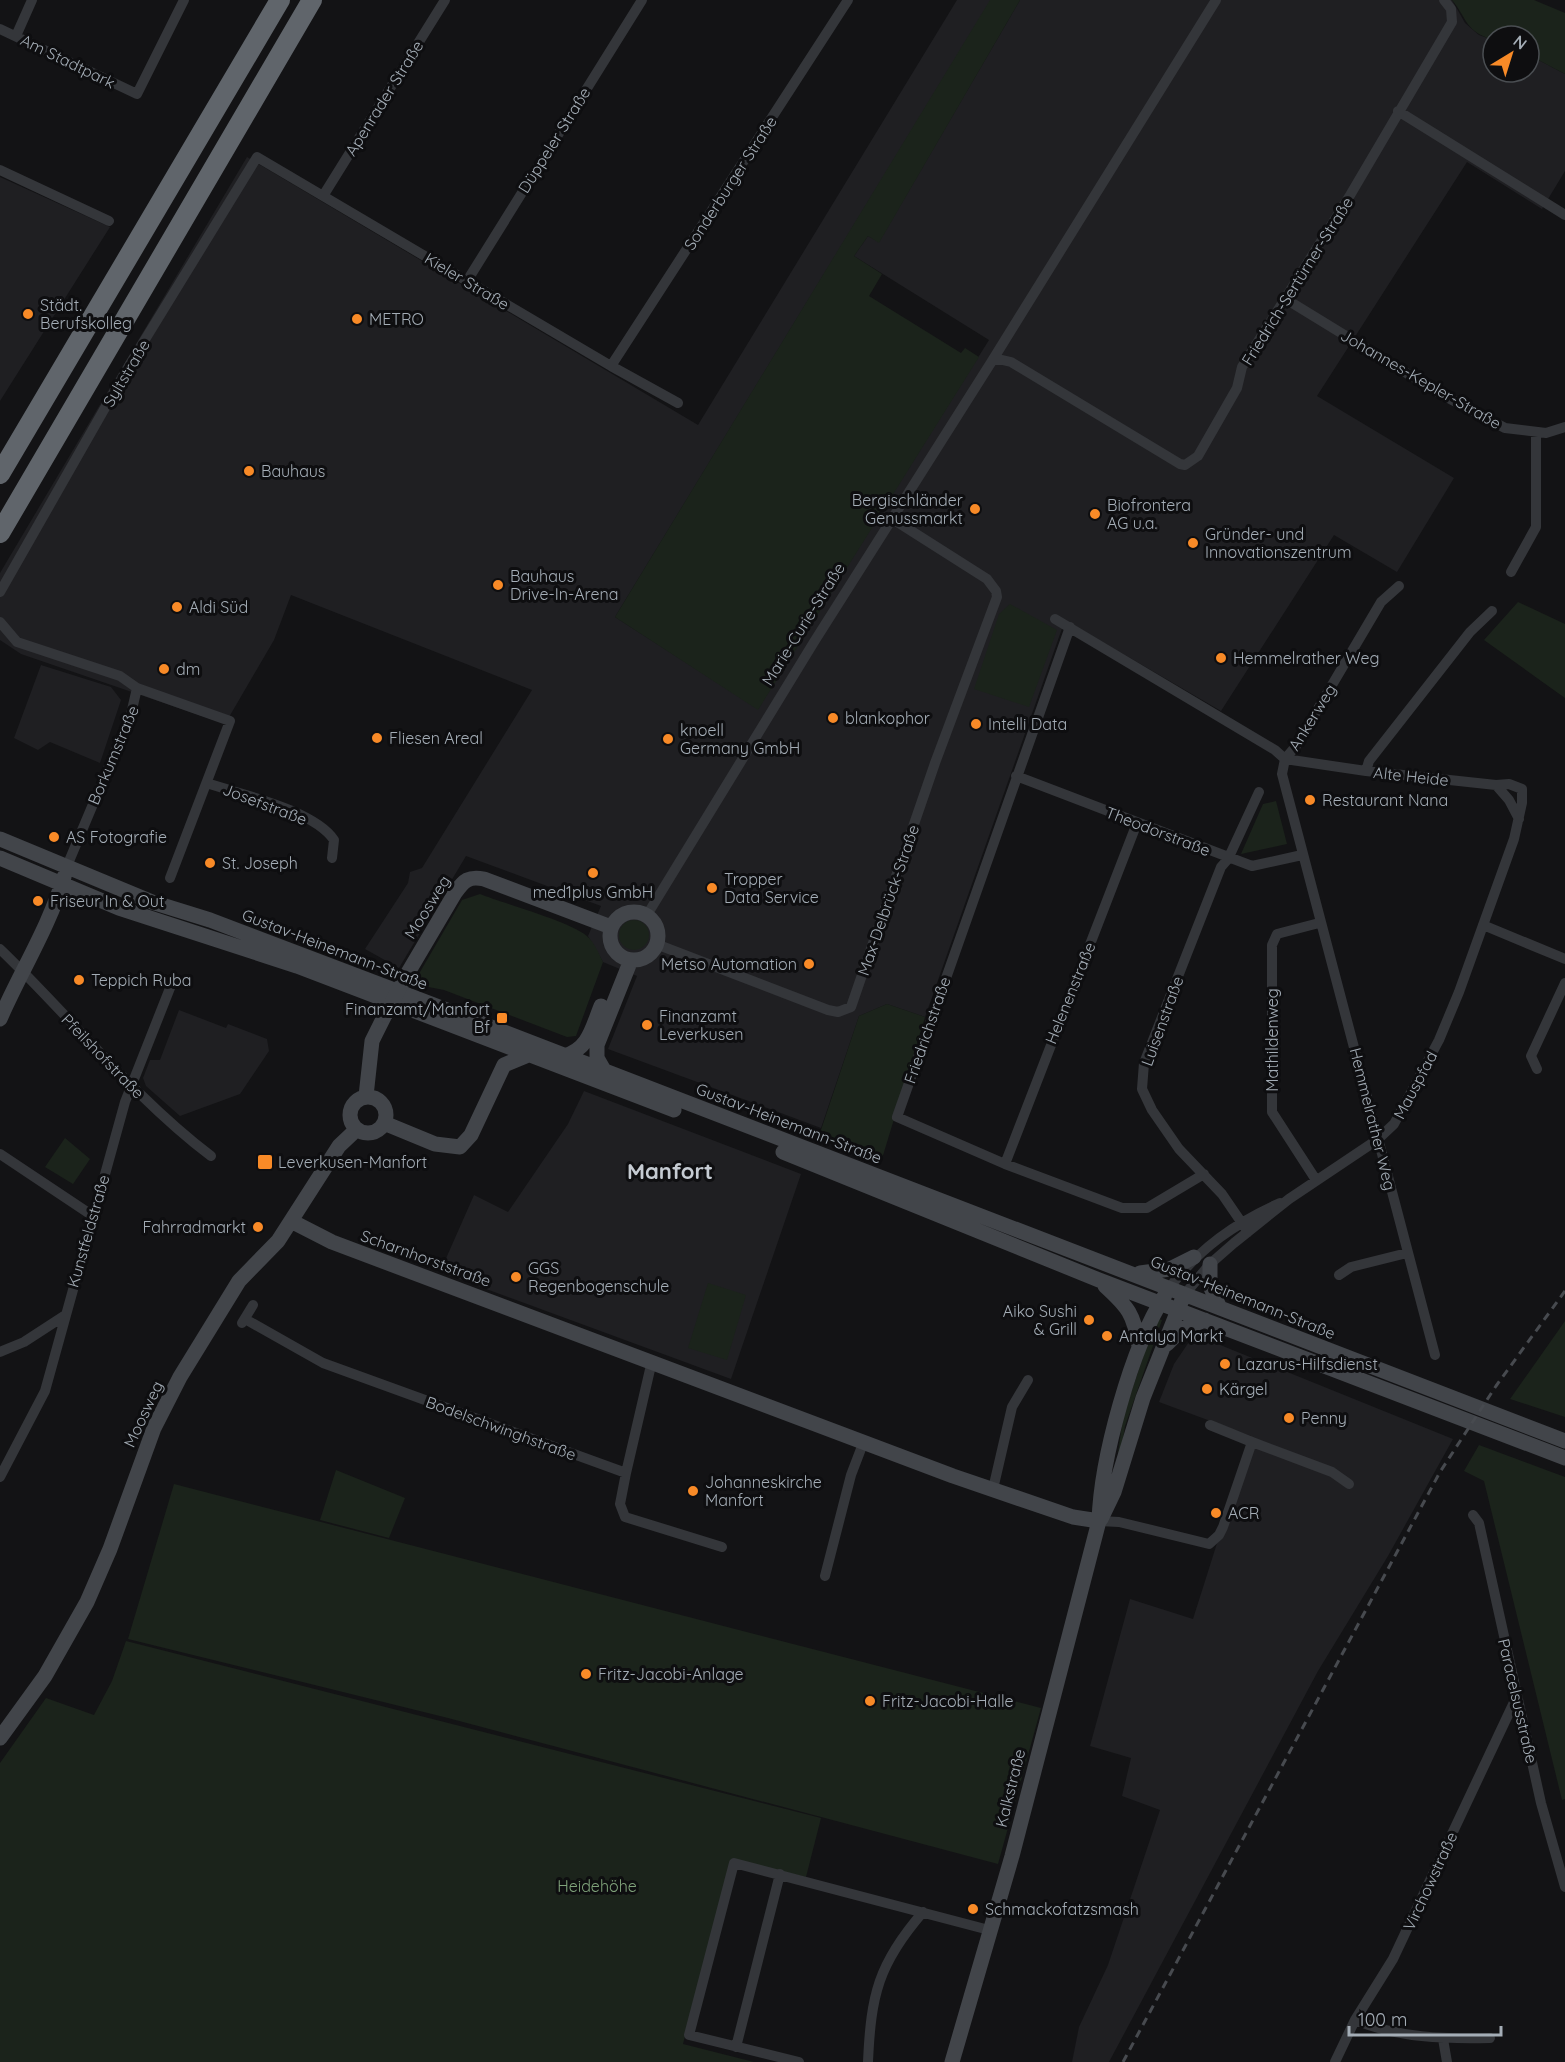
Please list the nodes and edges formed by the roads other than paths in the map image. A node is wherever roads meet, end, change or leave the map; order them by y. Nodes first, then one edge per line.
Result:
1 (32, 0) edge
2 (184, 0) edge
3 (280, 0) edge
4 (312, 0) edge
5 (445, 0) edge
6 (642, 0) edge
7 (848, 0) edge
8 (1216, 0) edge
9 (1444, 0) edge
10 (0, 28) edge
11 (16, 36) junction
12 (1398, 111) junction
13 (257, 157) joint
14 (0, 170) edge
15 (323, 196) junction
16 (1565, 215) edge
17 (109, 222) dead end
18 (467, 281) junction
19 (1284, 298) junction
20 (995, 361) junction
21 (611, 366) junction
22 (678, 403) dead end
23 (1565, 427) edge
24 (1536, 432) junction
25 (0, 474) edge
26 (891, 518) junction
27 (0, 533) edge
28 (1511, 572) dead end
29 (1399, 586) dead end
30 (0, 592) edge
31 (1492, 611) dead end
32 (1055, 619) dead end
33 (1, 625) edge
34 (1070, 627) junction
35 (137, 688) junction
36 (1285, 759) junction
37 (1366, 771) junction
38 (1016, 776) junction
39 (207, 783) junction
40 (1496, 784) junction
41 (1259, 792) dead end
42 (1519, 819) junction
43 (1137, 823) junction
44 (0, 839) edge
45 (1302, 855) junction
46 (0, 858) edge
47 (332, 858) dead end
48 (1228, 859) junction
49 (67, 866) junction
50 (170, 878) dead end
51 (62, 884) junction
52 (647, 915) junction
53 (1319, 923) junction
54 (1483, 925) junction
55 (611, 927) junction
56 (656, 944) junction
57 (0, 949) edge
58 (625, 957) junction
59 (1565, 959) edge
60 (21, 970) junction
61 (172, 983) dead end
62 (1565, 983) edge
63 (0, 1018) edge
64 (491, 1041) junction
65 (528, 1055) junction
66 (564, 1056) junction
67 (504, 1065) junction
68 (1537, 1069) dead end
69 (605, 1071) junction
70 (130, 1086) junction
71 (366, 1096) junction
72 (384, 1123) junction
73 (357, 1129) junction
74 (1377, 1140) junction
75 (0, 1154) edge
76 (211, 1156) dead end
77 (1005, 1164) junction
78 (1204, 1174) junction
79 (1316, 1180) junction
80 (1289, 1199) junction
81 (93, 1216) junction
82 (291, 1221) junction
83 (1241, 1222) junction
84 (1248, 1232) junction
85 (1407, 1253) junction
86 (1194, 1257) junction
87 (1210, 1264) junction
88 (1134, 1274) junction
89 (1339, 1275) dead end
90 (1099, 1280) junction
91 (1170, 1287) junction
92 (1185, 1294) junction
93 (1160, 1302) junction
94 (253, 1305) dead end
95 (1220, 1308) junction
96 (1177, 1309) junction
97 (64, 1316) junction
98 (1205, 1320) junction
99 (1139, 1346) junction
100 (1162, 1348) junction
101 (0, 1352) edge
102 (1435, 1355) dead end
103 (652, 1361) junction
104 (1028, 1380) dead end
105 (1210, 1425) dead end
106 (864, 1441) junction
107 (1565, 1441) edge
108 (1252, 1442) junction
109 (1565, 1458) edge
110 (626, 1473) junction
111 (0, 1476) edge
112 (1349, 1484) dead end
113 (993, 1489) junction
114 (1473, 1515) dead end
115 (1099, 1521) junction
116 (722, 1547) dead end
117 (825, 1576) dead end
118 (1517, 1696) junction
119 (0, 1738) edge
120 (780, 1874) junction
121 (1565, 1887) edge
122 (923, 1912) junction
123 (989, 1930) junction
124 (1355, 2020) junction
125 (1490, 2038) dead end
126 (1443, 2039) junction
127 (736, 2047) junction
128 (799, 2062) edge
129 (868, 2062) edge
130 (952, 2062) edge
131 (1335, 2062) edge
132 (1447, 2062) edge

1 - 11 street
2 - 11 street, Am Stadtpark
3 - 25 highway
4 - 27 highway
5 - 15 street, Apenrader Straße
6 - 18 street, Düppeler Straße
7 - 21 street, Sonderburger Straße
8 - 20 street, Marie-Curie-Straße
9 - 12 street, Friedrich-Sertürner-Straße
10 - 11 street, Am Stadtpark
12 - 16 street
12 - 19 street, Friedrich-Sertürner-Straße
13 - 15 street, Kieler Straße
13 - 30 street, Syltstraße
14 - 17 street
15 - 18 street, Kieler Straße
18 - 21 street, Kieler Straße
19 - 20 street, Friedrich-Sertürner-Straße
19 - 24 street, Johannes-Kepler-Straße
20 - 26 street, Marie-Curie-Straße
21 - 22 street, Kieler Straße
23 - 24 street, Johannes-Kepler-Straße
24 - 28 street
26 - 52 street, Marie-Curie-Straße
26 - 56 street, Max-Delbrück-Straße
29 - 36 street, Ankerweg
31 - 37 street
32 - 34 street
33 - 35 street, Borkumstraße
34 - 36 street
34 - 38 street, Friedrichstraße
35 - 39 street, Josefstraße
35 - 49 street, Borkumstraße
36 - 37 street, Alte Heide
36 - 45 street, Hemmelrather Weg
37 - 40 street, Alte Heide
38 - 43 street, Theodorstraße
38 - 77 street, Friedrichstraße
39 - 47 street, Josefstraße
39 - 50 street, Josefstraße
40 - 42 street
40 - 42 street, Mauspfad
41 - 48 street, Luisenstraße
42 - 54 street, Mauspfad
43 - 48 street, Theodorstraße
43 - 77 street, Helenenstraße
44 - 49 street, Gustav-Heinemann-Straße
45 - 48 street, Theodorstraße
45 - 53 street, Hemmelrather Weg
46 - 51 street, Gustav-Heinemann-Straße
48 - 78 street, Luisenstraße
49 - 51 street
49 - 66 street, Gustav-Heinemann-Straße
51 - 60 street
51 - 64 street, Gustav-Heinemann-Straße
52 - 55 street
52 - 56 street
53 - 74 street, Hemmelrather Weg
53 - 79 street, Mathildenweg
54 - 59 street
54 - 74 street, Mauspfad
55 - 58 street
55 - 71 street, Moosweg, bridge
56 - 58 street
57 - 60 street, Pfeilshofstraße
58 - 66 street
58 - 69 street
60 - 63 street
60 - 70 street, Pfeilshofstraße
61 - 70 street, Kunstfeldstraße
62 - 68 street
64 - 65 street, Gustav-Heinemann-Straße
64 - 67 street
65 - 67 street
65 - 90 street, Gustav-Heinemann-Straße
66 - 69 street, Gustav-Heinemann-Straße
67 - 72 street
69 - 88 street, Gustav-Heinemann-Straße
70 - 76 street, Pfeilshofstraße
70 - 81 street, Kunstfeldstraße
71 - 72 street
71 - 73 street
72 - 73 street
73 - 82 street, Moosweg
74 - 79 street, Mauspfad
74 - 85 street, Hemmelrather Weg
75 - 81 street
77 - 78 street, Friedrichstraße
78 - 83 street, Luisenstraße
79 - 80 street, Mauspfad
80 - 83 street, Mauspfad
80 - 84 street, Mauspfad
81 - 97 street, Kunstfeldstraße
82 - 103 street, Scharnhorststraße
82 - 119 street, Moosweg
83 - 84 street, Luisenstraße
83 - 86 street, Mauspfad
84 - 87 street, Mauspfad
85 - 89 street
85 - 102 street, Hemmelrather Weg
86 - 88 street
86 - 91 street, Mauspfad
87 - 92 street, Mauspfad
87 - 95 street
88 - 91 street, Gustav-Heinemann-Straße
90 - 93 street, Gustav-Heinemann-Straße
90 - 99 street
91 - 92 street, Gustav-Heinemann-Straße
91 - 93 street, Kalkstraße
92 - 95 street, Gustav-Heinemann-Straße
92 - 96 street, Kalkstraße
93 - 96 street, Gustav-Heinemann-Straße
93 - 99 street, Kalkstraße
94 - 110 street, Bodelschwinghstraße
95 - 107 street, Gustav-Heinemann-Straße
96 - 98 street, Gustav-Heinemann-Straße
96 - 100 street, Kalkstraße
97 - 101 street
97 - 111 street, Kunstfeldstraße
98 - 100 street
98 - 109 street, Gustav-Heinemann-Straße
99 - 115 street, Kalkstraße
100 - 115 street, Kalkstraße
103 - 106 street, Scharnhorststraße
103 - 110 street
104 - 113 street
105 - 108 street
106 - 113 street, Scharnhorststraße
106 - 117 street
108 - 112 street
108 - 115 street
110 - 116 street
113 - 115 street, Scharnhorststraße
114 - 118 street, Paracelsusstraße
115 - 123 street, Kalkstraße
118 - 121 street, Paracelsusstraße
118 - 124 street, Virchowstraße
120 - 122 street
120 - 127 street
120 - 127 street
122 - 123 street
122 - 129 street
123 - 130 street, Kalkstraße
124 - 126 street
124 - 131 street, Virchowstraße
125 - 126 street
126 - 132 street
127 - 128 street

